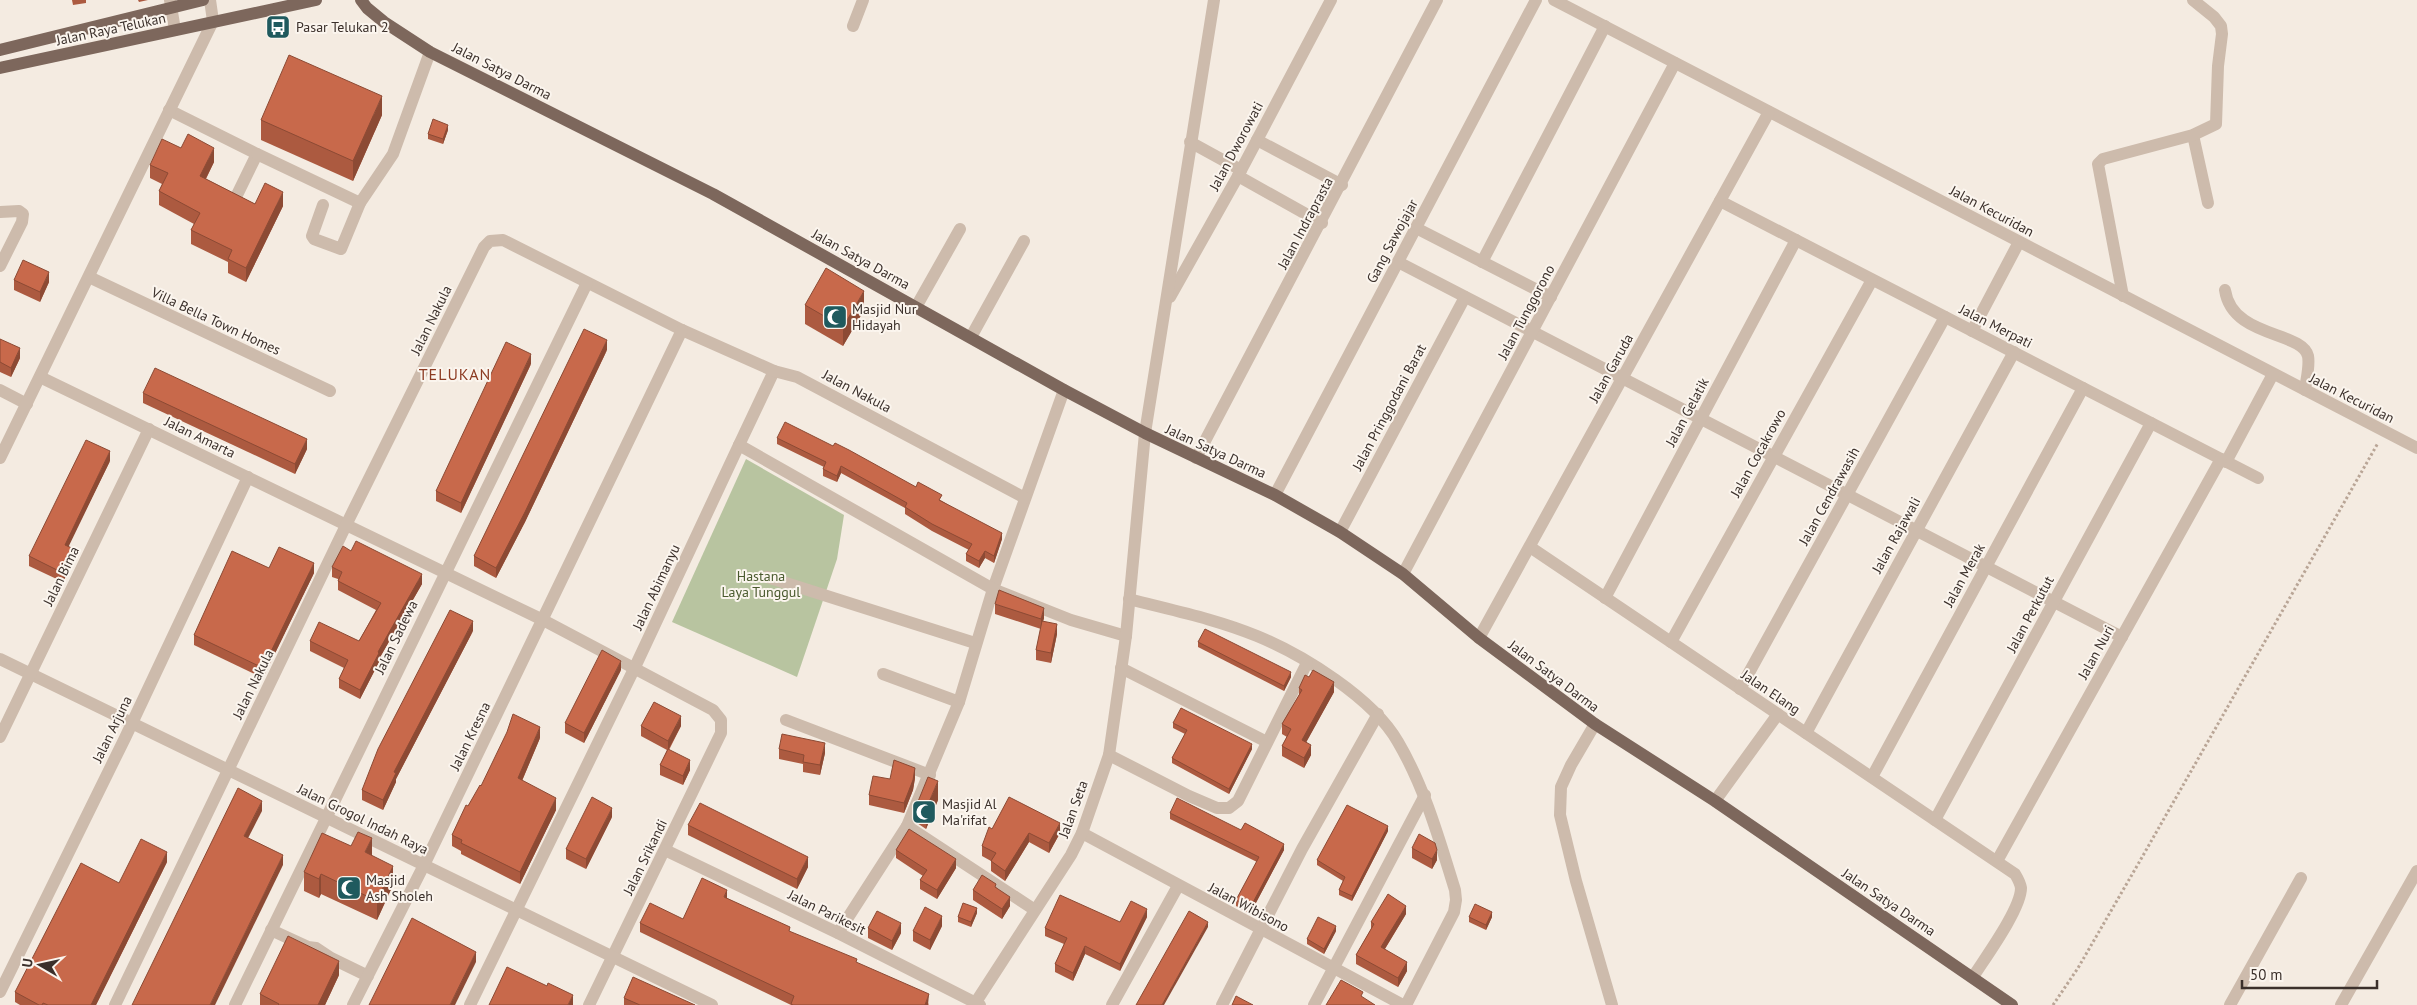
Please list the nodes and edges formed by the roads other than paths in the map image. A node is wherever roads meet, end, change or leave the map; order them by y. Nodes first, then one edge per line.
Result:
1 (203, 0) edge
2 (210, 0) edge
3 (316, 0) edge
4 (361, 0) edge
5 (863, 0) edge
6 (1214, 0) edge
7 (1331, 0) edge
8 (1437, 0) edge
9 (1536, 0) edge
10 (1554, 0) edge
11 (2193, 0) edge
12 (171, 4) edge
13 (213, 21) junction
14 (853, 26) dead end
15 (1605, 26) junction
16 (175, 30) junction
17 (0, 50) edge
18 (430, 52) junction
19 (1675, 63) junction
20 (0, 68) edge
21 (169, 110) junction
22 (1769, 112) junction
23 (2193, 135) junction
24 (1257, 140) junction
25 (1190, 142) junction
26 (257, 154) junction
27 (1239, 173) junction
28 (1342, 185) junction
29 (235, 199) edge
30 (1720, 201) junction
31 (360, 203) junction
32 (2208, 203) dead end
33 (323, 205) dead end
34 (0, 212) edge
35 (1322, 222) junction
36 (960, 228) dead end
37 (1416, 228) junction
38 (1796, 240) junction
39 (1024, 241) dead end
40 (2019, 242) junction
41 (1398, 262) junction
42 (1482, 262) junction
43 (0, 266) edge
44 (88, 277) junction
45 (1872, 280) junction
46 (587, 283) junction
47 (2225, 290) dead end
48 (1465, 296) junction
49 (2123, 296) junction
50 (1551, 297) junction
51 (1166, 304) junction
52 (916, 307) junction
53 (1945, 317) junction
54 (682, 330) junction
55 (1972, 331) junction
56 (1533, 332) junction
57 (971, 338) junction
58 (2014, 352) junction
59 (774, 372) junction
60 (2273, 374) junction
61 (40, 377) junction
62 (1623, 378) junction
63 (2084, 388) junction
64 (0, 390) edge
65 (1064, 390) junction
66 (2305, 390) junction
67 (330, 392) dead end
68 (27, 404) junction
69 (1701, 419) junction
70 (2151, 423) junction
71 (148, 429) junction
72 (1145, 433) junction
73 (739, 444) junction
74 (2417, 448) edge
75 (1774, 456) junction
76 (0, 458) edge
77 (1196, 458) junction
78 (2224, 460) junction
79 (248, 477) junction
80 (2258, 478) dead end
81 (1847, 494) junction
82 (1275, 495) junction
83 (1025, 498) junction
84 (346, 525) junction
85 (1916, 530) junction
86 (1340, 532) junction
87 (1530, 547) junction
88 (1986, 566) junction
89 (445, 572) junction
90 (1403, 574) junction
91 (767, 577) dead end
92 (993, 589) junction
93 (1605, 598) junction
94 (1129, 599) junction
95 (2054, 602) junction
96 (543, 620) junction
97 (1126, 636) junction
98 (2122, 637) junction
99 (1479, 638) junction
100 (1671, 642) junction
101 (975, 643) junction
102 (0, 659) edge
103 (1307, 663) junction
104 (635, 667) junction
105 (1121, 668) junction
106 (30, 674) junction
107 (883, 674) dead end
108 (1740, 689) junction
109 (958, 702) junction
110 (1378, 714) junction
111 (1778, 714) junction
112 (721, 720) joint
113 (786, 720) dead end
114 (132, 724) junction
115 (1595, 724) junction
116 (1806, 733) junction
117 (0, 737) edge
118 (1267, 742) junction
119 (1109, 755) junction
120 (228, 770) junction
121 (930, 775) junction
122 (1872, 777) junction
123 (1424, 795) junction
124 (1716, 801) junction
125 (325, 817) junction
126 (1935, 820) junction
127 (907, 826) junction
128 (1082, 833) junction
129 (665, 850) junction
130 (1996, 861) junction
131 (424, 865) junction
132 (2417, 871) edge
133 (2300, 878) dead end
134 (1178, 886) junction
135 (1035, 910) junction
136 (516, 911) junction
137 (271, 930) junction
138 (1260, 930) junction
139 (838, 933) junction
140 (612, 957) junction
141 (1333, 968) junction
142 (368, 976) junction
143 (1973, 977) junction
144 (0, 992) edge
145 (976, 1004) edge
146 (115, 1005) edge
147 (235, 1005) edge
148 (353, 1005) edge
149 (470, 1005) edge
150 (589, 1005) edge
151 (712, 1005) edge
152 (1112, 1005) edge
153 (1222, 1005) edge
154 (1314, 1005) edge
155 (1404, 1005) edge
156 (1612, 1005) edge
157 (2012, 1005) edge
158 (2230, 1005) edge
159 (2341, 1005) edge

1 - 12 main road, Jalan Raya Telukan
2 - 13 street
3 - 13 main road, Jalan Raya Telukan
4 - 18 main road, Jalan Satya Darma
5 - 14 street
6 - 25 street, Jalan Seta
7 - 24 street, Jalan Dworowati
8 - 28 street, Jalan Indraprasta
9 - 37 street, Gang Sawojajar
10 - 15 street, Jalan Kecuridan
11 - 23 street
12 - 16 street
12 - 17 main road, Jalan Raya Telukan
13 - 16 main road, Jalan Raya Telukan
13 - 21 street
15 - 19 street, Jalan Kecuridan
15 - 42 street
16 - 20 main road, Jalan Raya Telukan
18 - 31 street
18 - 52 main road, Jalan Satya Darma
19 - 22 street, Jalan Kecuridan
19 - 50 street, Jalan Tunggorono
21 - 26 street
21 - 44 street
22 - 30 street, Jalan Garuda
22 - 40 street, Jalan Kecuridan
23 - 32 street
23 - 49 street
24 - 27 street, Jalan Dworowati
24 - 28 street
25 - 27 street
25 - 51 street, Jalan Seta
26 - 29 street
26 - 31 street
27 - 35 street
27 - 51 street, Jalan Dworowati
28 - 35 street, Jalan Indraprasta
30 - 38 street, Jalan Merpati
30 - 62 street, Jalan Garuda
31 - 33 street
34 - 43 street
35 - 77 street, Jalan Indraprasta
36 - 52 street
37 - 41 street, Gang Sawojajar
37 - 42 street
38 - 45 street, Jalan Merpati
38 - 69 street, Jalan Gelatik
39 - 57 street
40 - 49 street, Jalan Kecuridan
40 - 55 street
41 - 48 street
41 - 82 street, Gang Sawojajar
42 - 50 street
44 - 61 street
44 - 67 street, Villa Bella Town Homes
45 - 53 street, Jalan Merpati
45 - 75 street, Jalan Cocakrowo
46 - 54 street, Jalan Nakula
46 - 84 street, Jalan Nakula
46 - 89 street, Jalan Sadewa
47 - 66 street
48 - 56 street
48 - 86 street, Jalan Pringgodani Barat
49 - 60 street, Jalan Kecuridan
50 - 56 street, Jalan Tunggorono
51 - 72 street, Jalan Seta
52 - 57 main road, Jalan Satya Darma
53 - 55 street, Jalan Merpati
53 - 81 street, Jalan Cendrawasih
54 - 59 street, Jalan Nakula
54 - 96 street, Jalan Kresna
55 - 58 street, Jalan Merpati
56 - 62 street
56 - 90 street, Jalan Tunggorono
57 - 65 main road, Jalan Satya Darma
58 - 63 street, Jalan Merpati
58 - 85 street, Jalan Rajawali
59 - 73 street, Jalan Abimanyu
59 - 83 street, Jalan Nakula
60 - 66 street, Jalan Kecuridan
60 - 78 street, Jalan Nuri
61 - 68 street
61 - 71 street, Jalan Amarta
62 - 69 street
62 - 87 street, Jalan Garuda
63 - 70 street, Jalan Merpati
63 - 88 street, Jalan Merak
64 - 68 street
65 - 72 main road, Jalan Satya Darma
65 - 83 street
66 - 74 street, Jalan Kecuridan
68 - 76 street
69 - 75 street
69 - 93 street, Jalan Gelatik
70 - 78 street, Jalan Merpati
70 - 95 street, Jalan Perkutut
71 - 79 street, Jalan Amarta
71 - 106 street, Jalan Bima
72 - 77 main road, Jalan Satya Darma
72 - 94 street, Jalan Seta
73 - 92 street
73 - 104 street, Jalan Abimanyu
75 - 81 street
75 - 100 street, Jalan Cocakrowo
77 - 82 main road, Jalan Satya Darma
78 - 80 street, Jalan Merpati
78 - 98 street, Jalan Nuri
79 - 84 street, Jalan Amarta
79 - 114 street, Jalan Arjuna
81 - 85 street
81 - 108 street, Jalan Cendrawasih
82 - 86 main road, Jalan Satya Darma
83 - 92 street
84 - 89 street, Jalan Amarta
84 - 120 street, Jalan Nakula
85 - 88 street
85 - 116 street, Jalan Rajawali
86 - 90 main road, Jalan Satya Darma
87 - 93 street, Jalan Elang
87 - 99 street, Jalan Garuda
88 - 95 street
88 - 122 street, Jalan Merak
89 - 96 street, Jalan Amarta
89 - 125 street, Jalan Sadewa
90 - 99 main road, Jalan Satya Darma
91 - 101 street
92 - 97 street
92 - 101 street
93 - 100 street, Jalan Elang
94 - 97 street, Jalan Seta
94 - 103 street
95 - 98 street
95 - 126 street, Jalan Perkutut
96 - 104 street, Jalan Amarta
96 - 131 street, Jalan Kresna
97 - 105 street, Jalan Seta
98 - 130 street, Jalan Nuri
99 - 115 main road, Jalan Satya Darma
100 - 108 street, Jalan Elang
101 - 109 street
102 - 106 street, Jalan Grogol Indah Raya
103 - 110 street
103 - 118 street
104 - 112 street, Jalan Amarta
104 - 136 street, Jalan Abimanyu
105 - 118 street
105 - 119 street, Jalan Seta
106 - 114 street, Jalan Grogol Indah Raya
106 - 117 street, Jalan Bima
107 - 109 street
108 - 111 street, Jalan Elang
109 - 121 street
110 - 123 street
110 - 138 street
111 - 116 street, Jalan Elang
111 - 124 street
112 - 129 street, Jalan Srikandi
113 - 121 street
114 - 120 street, Jalan Grogol Indah Raya
114 - 144 street, Jalan Arjuna
115 - 124 main road, Jalan Satya Darma
115 - 156 street
116 - 122 street, Jalan Elang
118 - 119 street
119 - 128 street, Jalan Seta
120 - 125 street, Jalan Grogol Indah Raya
120 - 146 street, Jalan Nakula
121 - 127 street
122 - 126 street, Jalan Elang
123 - 141 street
123 - 155 street
124 - 143 main road, Jalan Satya Darma
125 - 131 street, Jalan Grogol Indah Raya
125 - 137 street, Jalan Sadewa
126 - 130 street, Jalan Elang
127 - 135 street
127 - 139 street
128 - 134 street, Jalan Wibisono
128 - 135 street, Jalan Seta
129 - 139 street, Jalan Parikesit
129 - 140 street, Jalan Srikandi
130 - 143 street, Jalan Elang
131 - 136 street, Jalan Grogol Indah Raya
131 - 142 street, Jalan Kresna
132 - 159 street
133 - 158 street
134 - 138 street, Jalan Wibisono
134 - 152 street
135 - 145 street, Jalan Seta
136 - 140 street, Jalan Grogol Indah Raya
136 - 149 street, Jalan Abimanyu
137 - 142 street
137 - 147 street, Jalan Sadewa
138 - 141 street, Jalan Wibisono
138 - 153 street
139 - 145 street, Jalan Parikesit
140 - 150 street, Jalan Srikandi
140 - 151 street, Jalan Grogol Indah Raya
141 - 154 street
141 - 155 street, Jalan Wibisono
142 - 148 street, Jalan Kresna
143 - 157 main road, Jalan Satya Darma

